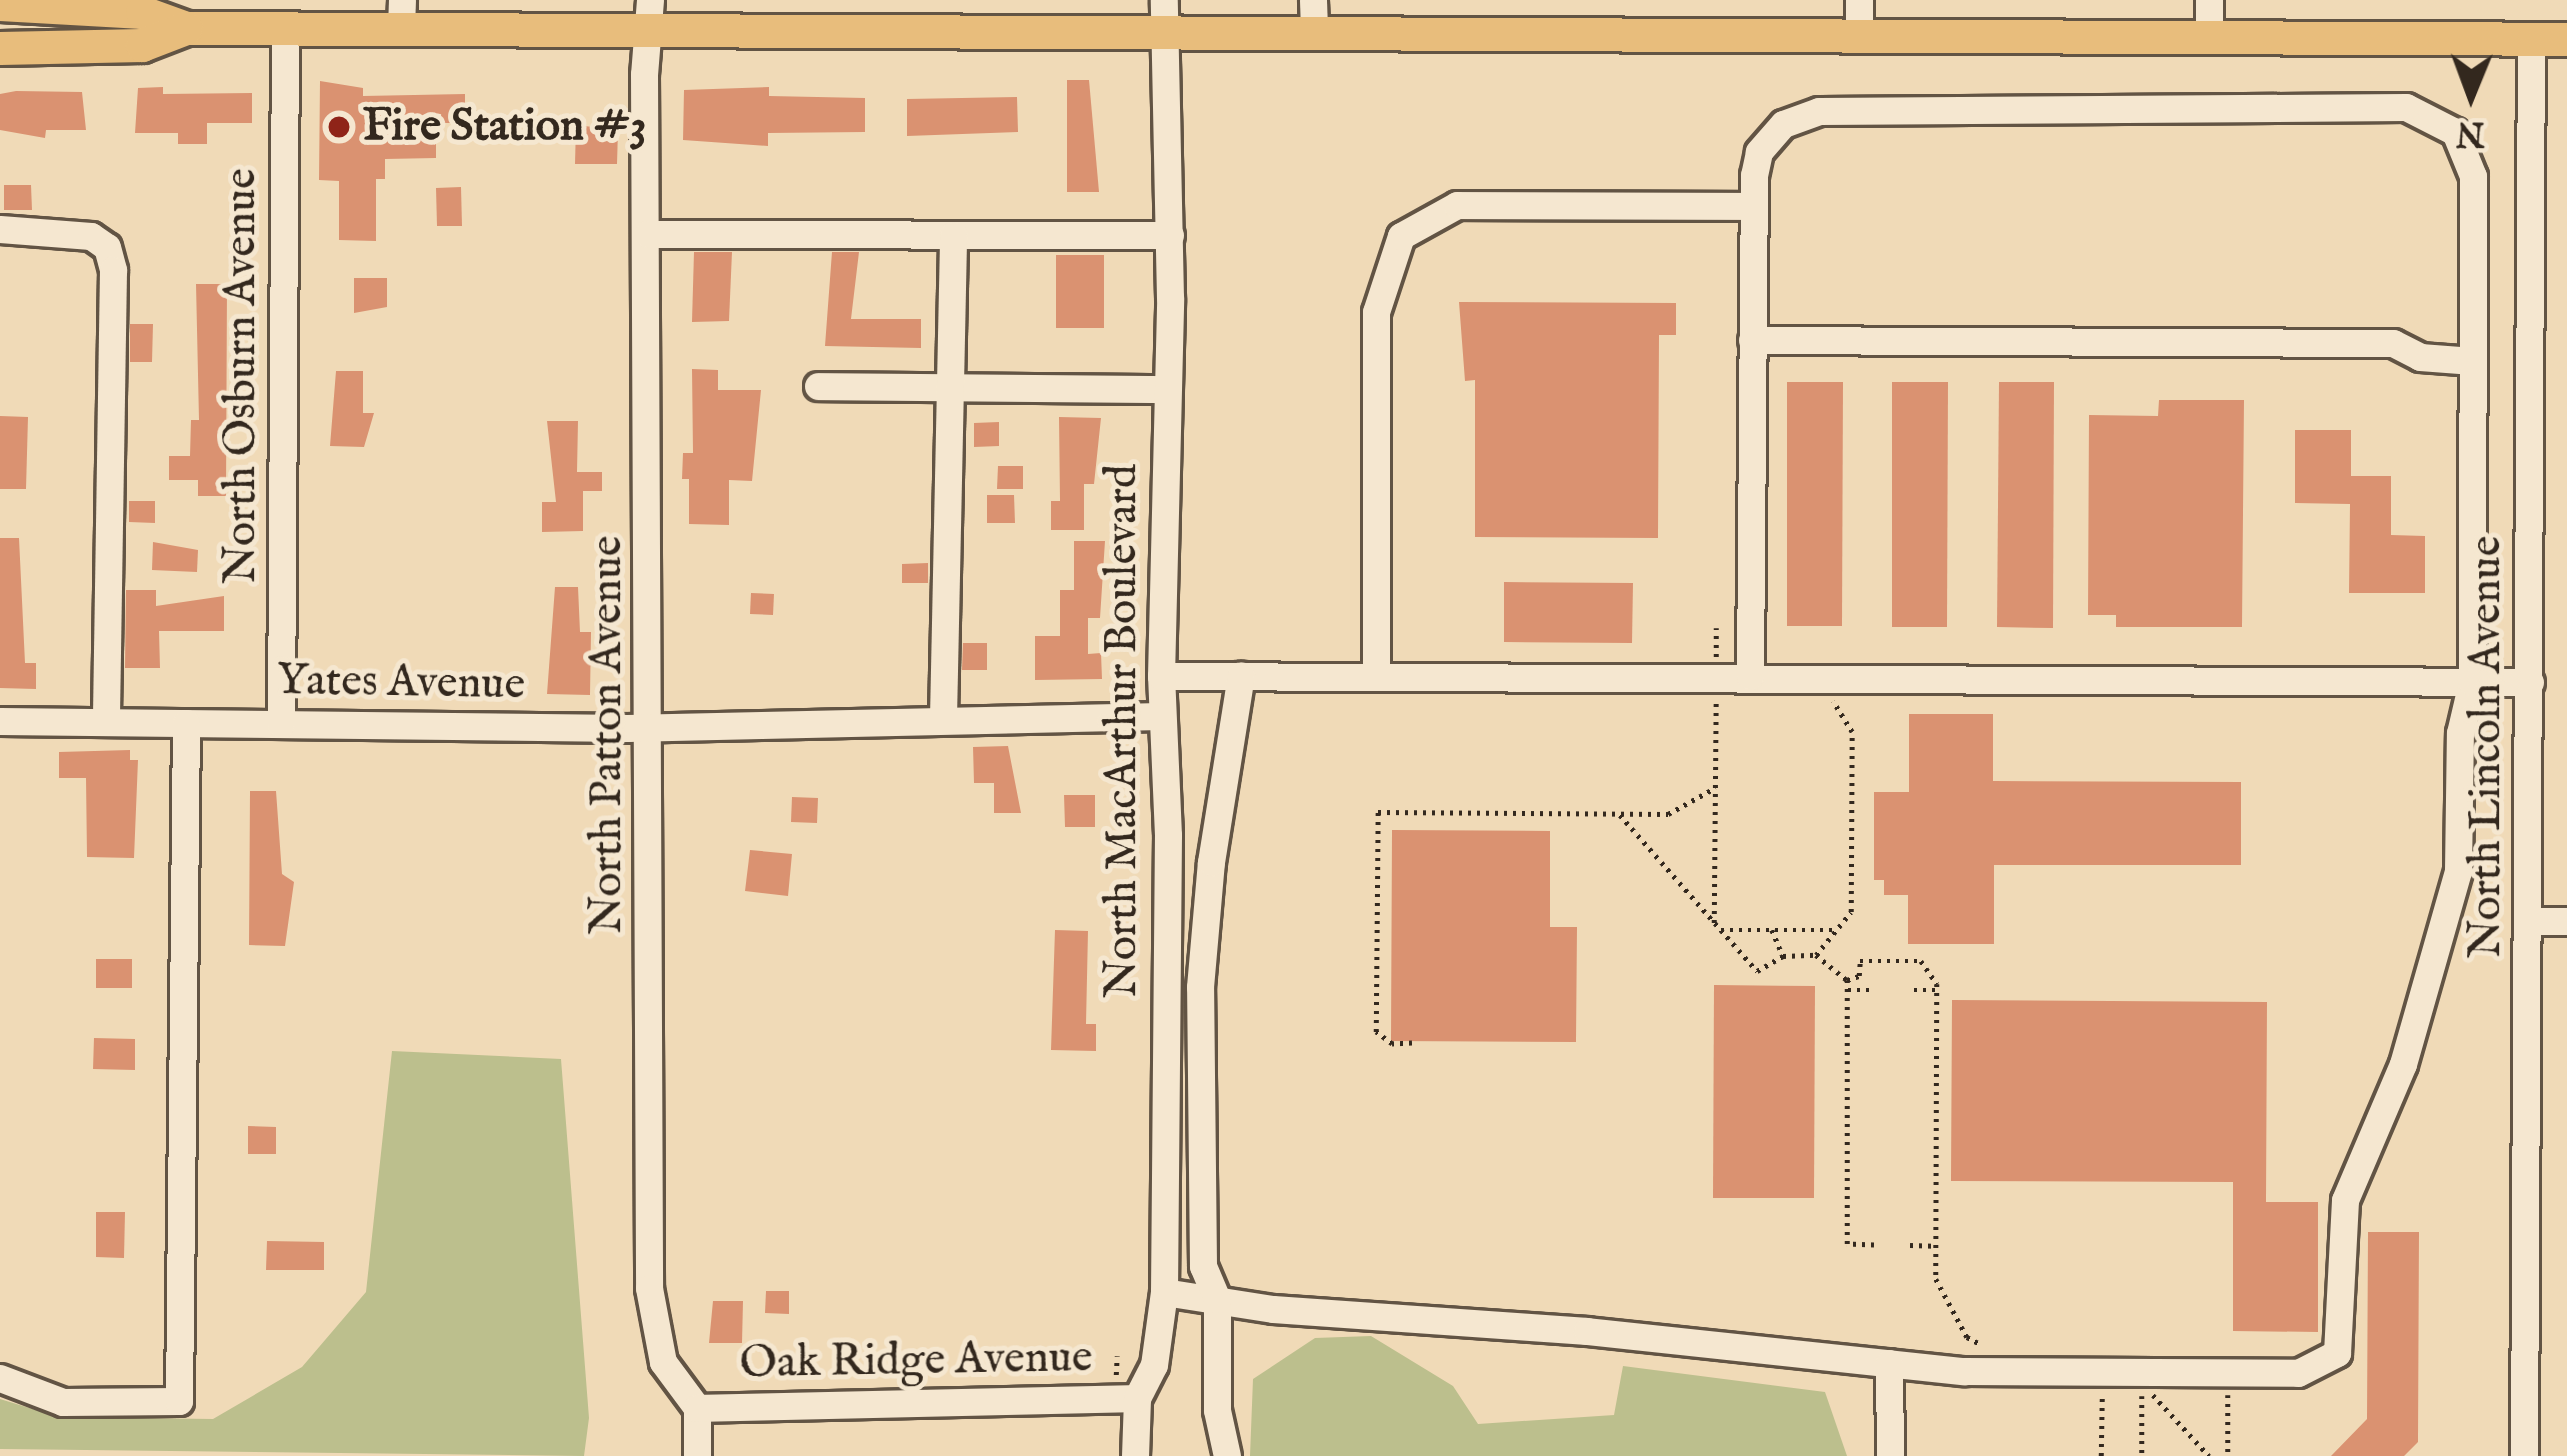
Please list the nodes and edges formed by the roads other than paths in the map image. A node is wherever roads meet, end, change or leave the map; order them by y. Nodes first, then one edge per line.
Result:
1 (1859, 0) edge
2 (2209, 0) edge
3 (0, 4) edge
4 (189, 14) edge
5 (401, 14) edge
6 (648, 15) edge
7 (1163, 15) edge
8 (1314, 16) edge
9 (284, 28) junction
10 (1859, 35) junction
11 (2209, 37) junction
12 (2531, 39) junction
13 (2567, 39) edge
14 (0, 48) edge
15 (1753, 206) junction
16 (0, 230) edge
17 (648, 234) junction
18 (953, 235) junction
19 (1170, 235) junction
20 (1752, 340) junction
21 (2473, 361) junction
22 (818, 386) dead end
23 (950, 388) junction
24 (1165, 388) junction
25 (1241, 675) junction
26 (1376, 675) junction
27 (1161, 676) junction
28 (1750, 676) junction
29 (2472, 682) junction
30 (2530, 682) junction
31 (1161, 716) junction
32 (943, 718) junction
33 (0, 721) edge
34 (106, 721) junction
35 (186, 723) junction
36 (281, 724) junction
37 (650, 727) junction
38 (2529, 921) junction
39 (2567, 921) edge
40 (1164, 1292) junction
41 (1217, 1299) junction
42 (1889, 1363) junction
43 (0, 1378) edge
44 (1137, 1398) junction
45 (697, 1408) junction
46 (697, 1456) edge
47 (1136, 1456) edge
48 (1227, 1456) edge
49 (1890, 1456) edge
50 (2524, 1456) edge

1 - 10 street
2 - 11 street
3 - 4 main road
4 - 9 main road
4 - 14 main road
5 - 6 main road
5 - 9 main road
6 - 7 main road
6 - 17 street, North Patton Avenue
7 - 8 main road
7 - 19 street, North MacArthur Boulevard
8 - 10 main road
9 - 36 street, North Osburn Avenue
10 - 11 main road
11 - 12 main road
12 - 13 main road
12 - 30 street, North Lincoln Avenue
15 - 20 street
15 - 21 street
15 - 26 street
16 - 34 street
17 - 18 street
17 - 37 street, North Patton Avenue
18 - 19 street
18 - 23 street
19 - 24 street, North MacArthur Boulevard
20 - 21 street
20 - 28 street
21 - 29 street
22 - 23 street
23 - 24 street
23 - 32 street
24 - 27 street, North MacArthur Boulevard
25 - 26 street
25 - 27 street
25 - 41 street
26 - 28 street
27 - 31 street, North MacArthur Boulevard
28 - 29 street
29 - 30 street
29 - 42 street
30 - 38 street, North Lincoln Avenue
31 - 32 street, Yates Avenue
31 - 40 street, North MacArthur Boulevard
32 - 37 street, Yates Avenue
33 - 34 street, Yates Avenue
34 - 35 street, Yates Avenue
35 - 36 street, Yates Avenue
35 - 43 street
36 - 37 street, Yates Avenue
37 - 45 street, North Patton Avenue
38 - 39 street
38 - 50 street, North Lincoln Avenue
40 - 41 street
40 - 44 street, North MacArthur Boulevard
41 - 42 street
41 - 48 street
42 - 49 street
44 - 45 street, Oak Ridge Avenue
44 - 47 street, North MacArthur Boulevard
45 - 46 street

